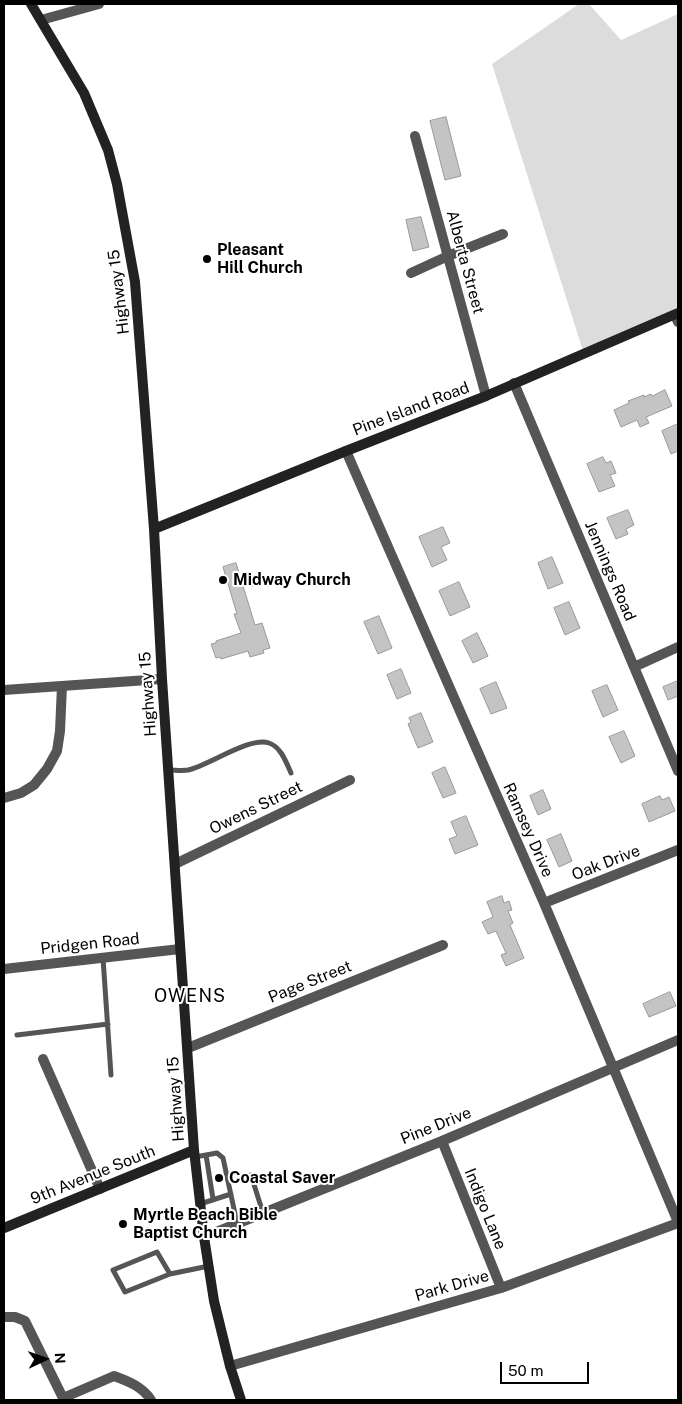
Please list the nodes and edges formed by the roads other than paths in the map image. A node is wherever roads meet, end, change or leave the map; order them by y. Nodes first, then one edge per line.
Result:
1 (31, 4) edge
2 (99, 4) edge
3 (41, 20) junction
4 (415, 136) dead end
5 (503, 234) dead end
6 (448, 256) junction
7 (411, 273) dead end
8 (677, 317) edge
9 (514, 383) junction
10 (486, 396) junction
11 (346, 451) junction
12 (154, 529) junction
13 (678, 646) edge
14 (634, 667) junction
15 (162, 679) junction
16 (62, 686) junction
17 (4, 690) edge
18 (168, 770) junction
19 (678, 772) edge
20 (291, 773) dead end
21 (350, 780) dead end
22 (4, 798) edge
23 (678, 850) edge
24 (175, 864) junction
25 (544, 903) junction
26 (443, 945) dead end
27 (180, 949) junction
28 (103, 958) junction
29 (4, 969) edge
30 (108, 1024) junction
31 (18, 1035) dead end
32 (678, 1040) edge
33 (188, 1048) junction
34 (43, 1059) dead end
35 (614, 1068) junction
36 (111, 1075) dead end
37 (442, 1141) junction
38 (198, 1154) junction
39 (251, 1175) dead end
40 (100, 1189) junction
41 (231, 1194) junction
42 (213, 1199) junction
43 (200, 1204) junction
44 (263, 1213) junction
45 (678, 1223) edge
46 (237, 1224) junction
47 (4, 1228) edge
48 (204, 1237) junction
49 (209, 1266) junction
50 (170, 1274) junction
51 (501, 1288) junction
52 (4, 1317) edge
53 (230, 1366) junction
54 (63, 1399) edge
55 (151, 1400) edge
56 (241, 1400) edge

1 - 3 main road, Highway 15
2 - 3 street
3 - 12 main road, Highway 15
4 - 6 street, Alberta Street
5 - 6 street
6 - 7 street
6 - 10 street, Alberta Street
8 - 9 main road, Pine Island Road
9 - 10 main road, Pine Island Road
9 - 14 street, Jennings Road
10 - 11 main road, Pine Island Road
11 - 12 main road, Pine Island Road
11 - 25 street, Ramsey Drive
12 - 15 main road, Highway 15
13 - 14 street
14 - 19 street, Jennings Road
15 - 16 street
15 - 18 main road, Highway 15
16 - 17 street
16 - 22 street
18 - 20 lane
18 - 24 main road, Highway 15
21 - 24 street, Owens Street
23 - 25 street, Oak Drive
24 - 27 main road, Highway 15
25 - 35 street, Ramsey Drive
26 - 33 street, Page Street
27 - 28 street, Pridgen Road
27 - 33 main road, Highway 15
28 - 29 street, Pridgen Road
28 - 30 lane
30 - 31 lane
30 - 36 lane
32 - 35 street, Pine Drive
33 - 38 main road, Highway 15
34 - 40 street
35 - 37 street, Pine Drive
35 - 45 street, Ramsey Drive
37 - 44 street, Pine Drive
37 - 51 street, Indigo Lane
38 - 40 main road, 9th Avenue South
38 - 41 lane
38 - 42 lane
38 - 43 main road, Highway 15
39 - 44 lane
40 - 47 main road, 9th Avenue South
41 - 42 lane
41 - 46 lane
42 - 43 lane
43 - 48 main road, Highway 15
44 - 46 street, Pine Drive
45 - 51 street, Park Drive
46 - 48 street, Pine Drive
48 - 49 main road, Highway 15
49 - 50 lane
49 - 53 main road, Highway 15
50 - 50 lane
51 - 53 street, Park Drive
52 - 54 street
53 - 56 main road, Highway 15
54 - 55 street

